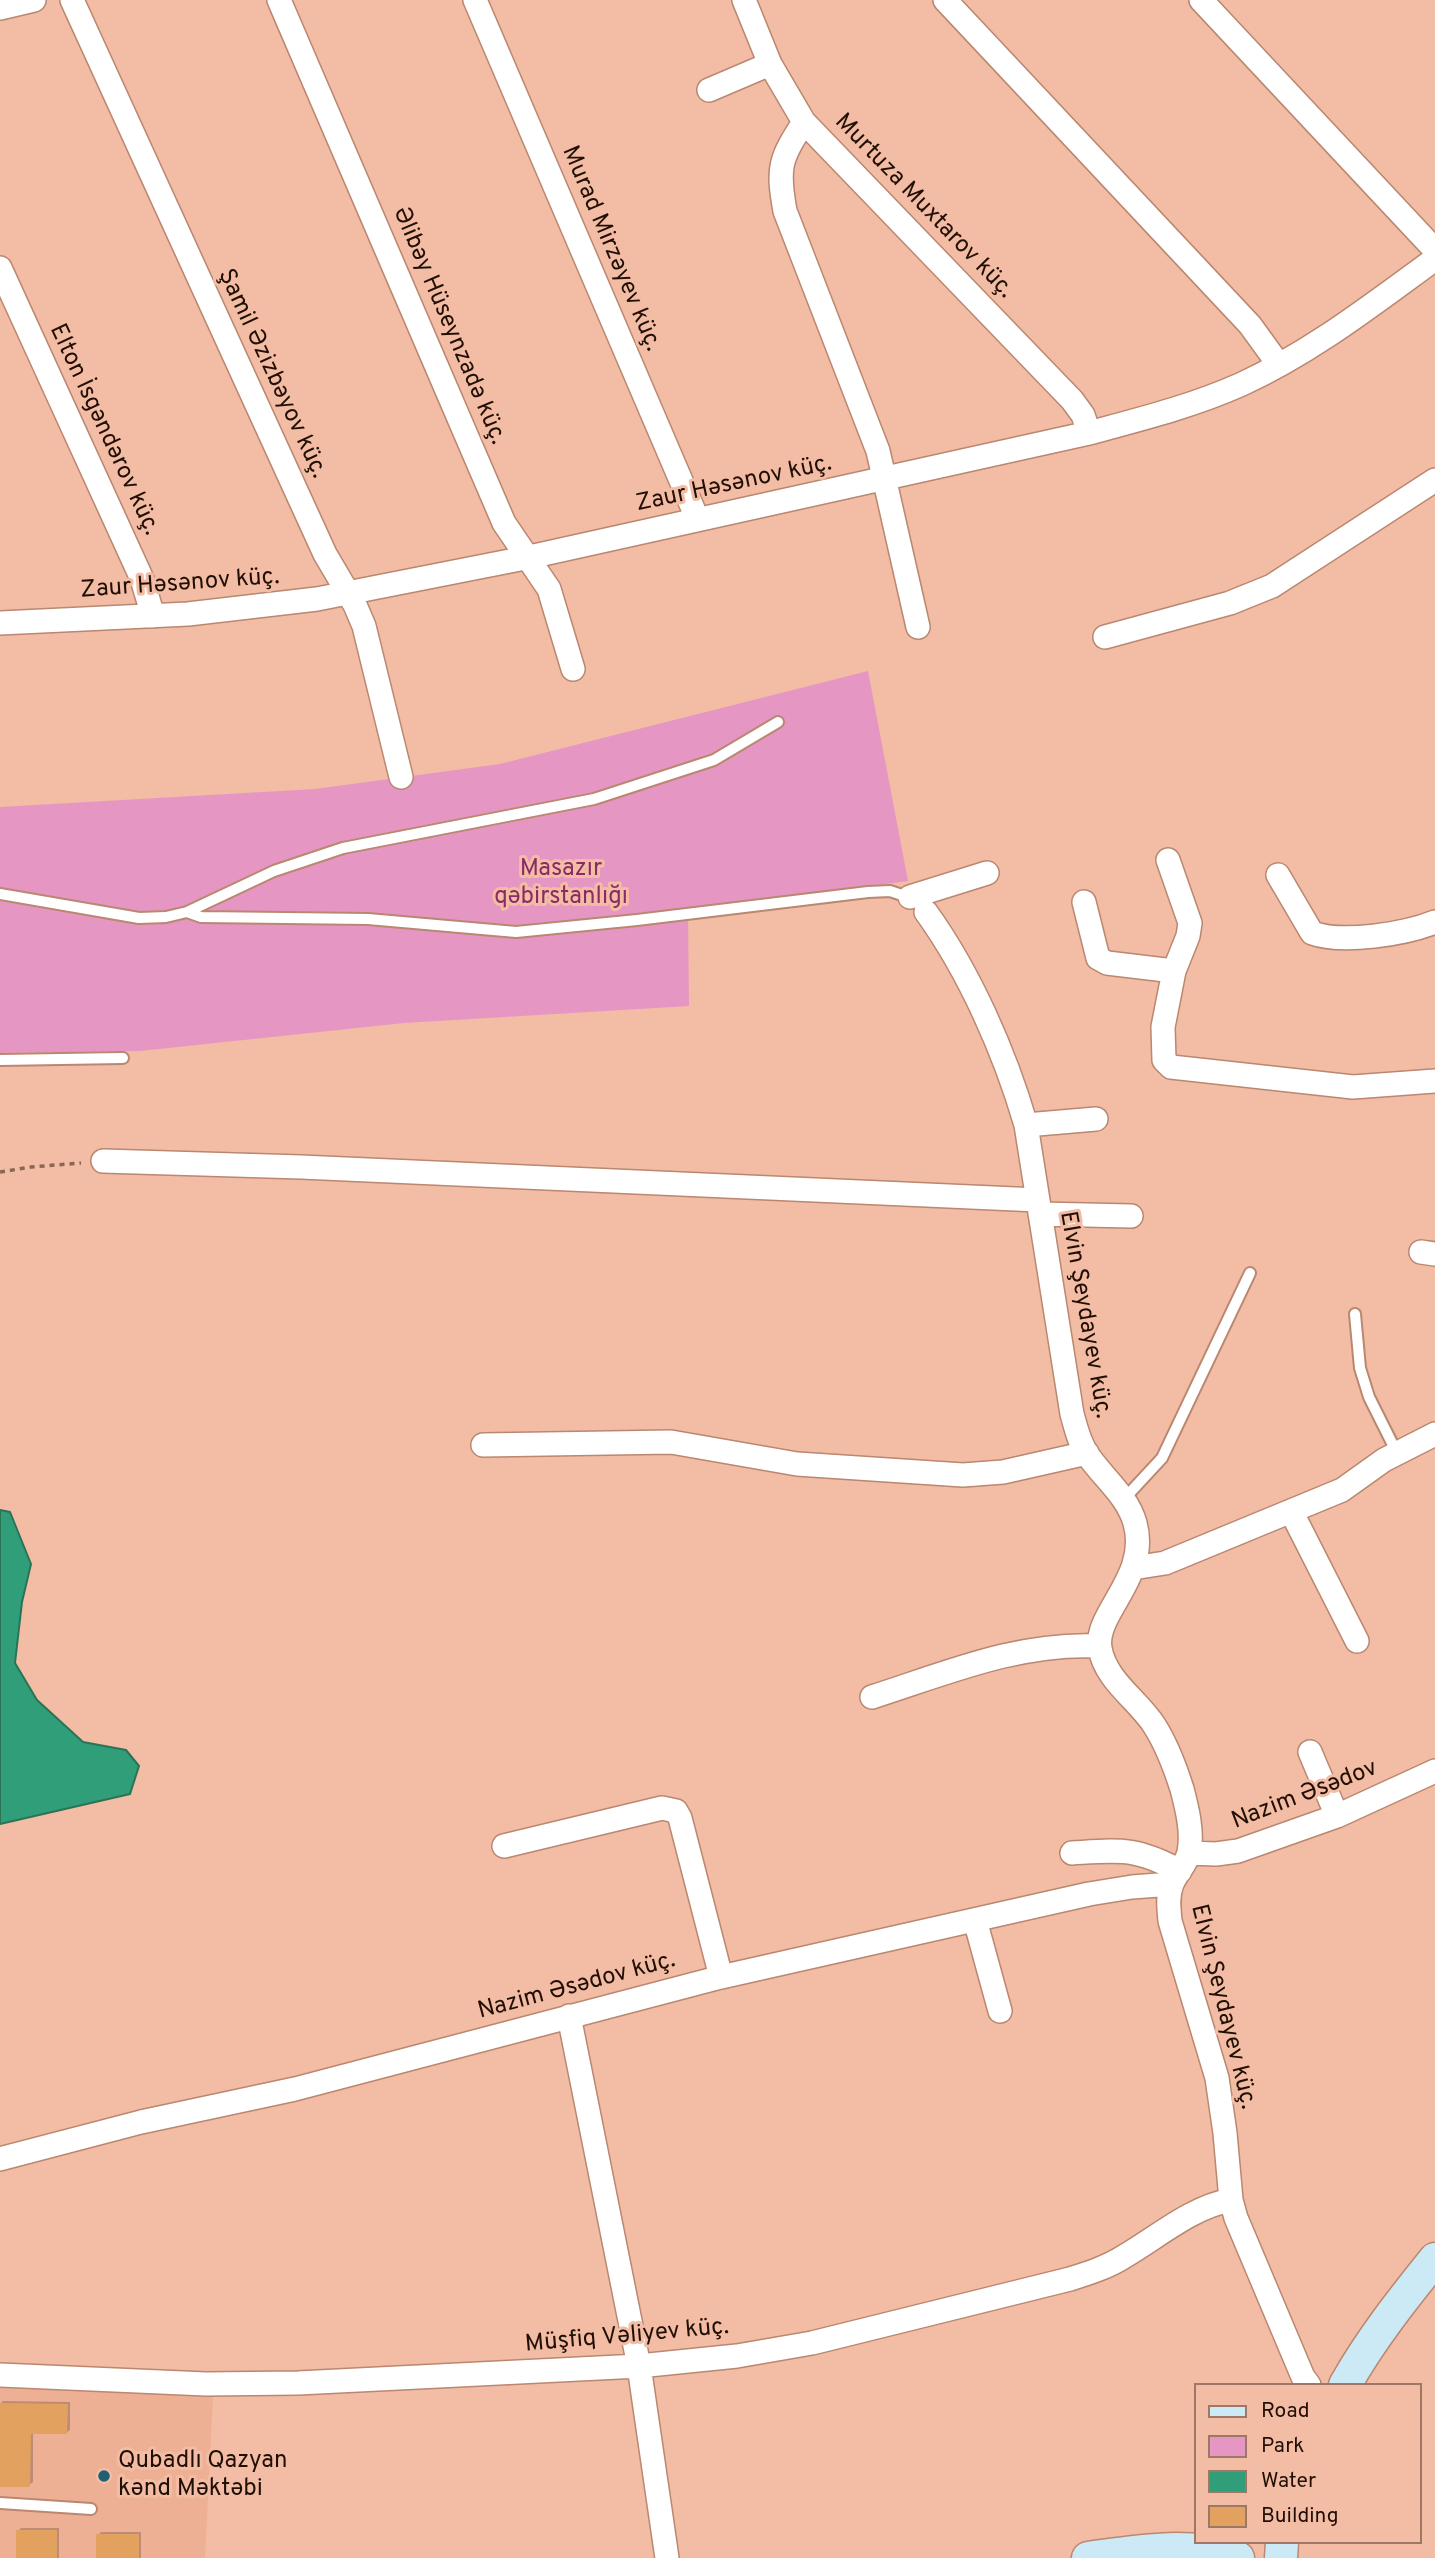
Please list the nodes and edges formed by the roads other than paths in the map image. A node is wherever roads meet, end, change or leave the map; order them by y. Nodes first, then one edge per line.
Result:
1 (34, 0) edge
2 (72, 0) edge
3 (279, 0) edge
4 (475, 0) edge
5 (744, 0) edge
6 (945, 0) edge
7 (1201, 0) edge
8 (0, 8) edge
9 (770, 64) junction
10 (709, 90) dead end
11 (804, 122) junction
12 (1435, 250) edge
13 (1435, 258) edge
14 (0, 268) edge
15 (1279, 366) junction
16 (1089, 433) junction
17 (885, 479) junction
18 (1435, 480) edge
19 (697, 518) junction
20 (526, 558) junction
21 (346, 593) junction
22 (153, 616) junction
23 (0, 623) edge
24 (918, 627) dead end
25 (1105, 637) dead end
26 (573, 669) dead end
27 (778, 722) dead end
28 (401, 776) dead end
29 (1168, 860) dead end
30 (987, 873) dead end
31 (1278, 875) dead end
32 (0, 894) edge
33 (1084, 902) dead end
34 (918, 904) junction
35 (187, 912) junction
36 (1435, 922) edge
37 (1174, 971) junction
38 (123, 1058) dead end
39 (0, 1060) edge
40 (1435, 1081) edge
41 (1096, 1119) dead end
42 (1026, 1125) junction
43 (103, 1161) road end
44 (1039, 1207) junction
45 (1131, 1216) dead end
46 (1250, 1273) dead end
47 (1355, 1314) dead end
48 (1435, 1434) edge
49 (483, 1445) dead end
50 (1087, 1453) junction
51 (1396, 1453) junction
52 (1124, 1499) junction
53 (1291, 1511) junction
54 (1133, 1569) junction
55 (1357, 1641) dead end
56 (1099, 1646) junction
57 (872, 1697) dead end
58 (1310, 1752) dead end
59 (1432, 1778) edge
60 (1337, 1816) junction
61 (504, 1846) dead end
62 (1072, 1853) dead end
63 (1180, 1870) junction
64 (975, 1920) junction
65 (721, 1977) junction
66 (1000, 2011) dead end
67 (569, 2016) junction
68 (0, 2159) edge
69 (1231, 2200) junction
70 (1435, 2259) edge
71 (639, 2366) junction
72 (0, 2375) edge
73 (1307, 2383) edge
74 (1346, 2383) edge
75 (0, 2503) edge
76 (91, 2509) dead end
77 (667, 2558) edge
78 (1088, 2558) edge
79 (1238, 2558) edge

1 - 8 street
2 - 21 street, Şamil Əzizbəyov küç.
3 - 20 street, Əlibəy Hüseynzadə küç.
4 - 19 street, Murad Mirzəyev küç.
5 - 9 street, Murtuza Muxtarov küç.
6 - 15 street
7 - 12 street
9 - 10 street
9 - 11 street, Murtuza Muxtarov küç.
11 - 16 street, Murtuza Muxtarov küç.
11 - 17 street
13 - 15 street, Zaur Həsənov küç.
14 - 22 street, Elton İsgəndərov küç.
15 - 16 street, Zaur Həsənov küç.
16 - 17 street, Zaur Həsənov küç.
17 - 19 street, Zaur Həsənov küç.
17 - 24 street
18 - 25 street
19 - 20 street, Zaur Həsənov küç.
20 - 21 street, Zaur Həsənov küç.
20 - 26 street, Əlibəy Hüseynzadə küç.
21 - 22 street, Zaur Həsənov küç.
21 - 28 street, Şamil Əzizbəyov küç.
22 - 23 street, Zaur Həsənov küç.
27 - 35 lane
29 - 37 street
30 - 34 street
31 - 36 street
32 - 35 lane
33 - 37 street
34 - 35 lane
34 - 42 street, Elvin Şeydayev küç.
37 - 40 street
38 - 39 lane
41 - 42 street
42 - 44 street, Elvin Şeydayev küç.
43 - 44 street
44 - 45 street
44 - 50 street, Elvin Şeydayev küç.
46 - 52 lane
47 - 51 lane
48 - 51 street
49 - 50 street
50 - 52 street, Elvin Şeydayev küç.
51 - 53 street
52 - 54 street, Elvin Şeydayev küç.
53 - 54 street
53 - 55 street
54 - 56 street, Elvin Şeydayev küç.
56 - 57 street
56 - 63 street, Elvin Şeydayev küç.
58 - 60 street
59 - 60 street, Nazim Əsədov
60 - 63 street, Nazim Əsədov
61 - 65 street
62 - 63 street
63 - 64 street, Nazim Əsədov küç.
63 - 69 street, Elvin Şeydayev küç.
64 - 65 street, Nazim Əsədov küç.
64 - 66 street
65 - 67 street, Nazim Əsədov küç.
67 - 68 street, Nazim Əsədov küç.
67 - 71 street
69 - 71 street, Müşfiq Vəliyev küç.
69 - 73 street, Elvin Şeydayev küç.
70 - 74 street
71 - 72 street, Müşfiq Vəliyev küç.
71 - 77 street
75 - 76 lane
78 - 79 street

